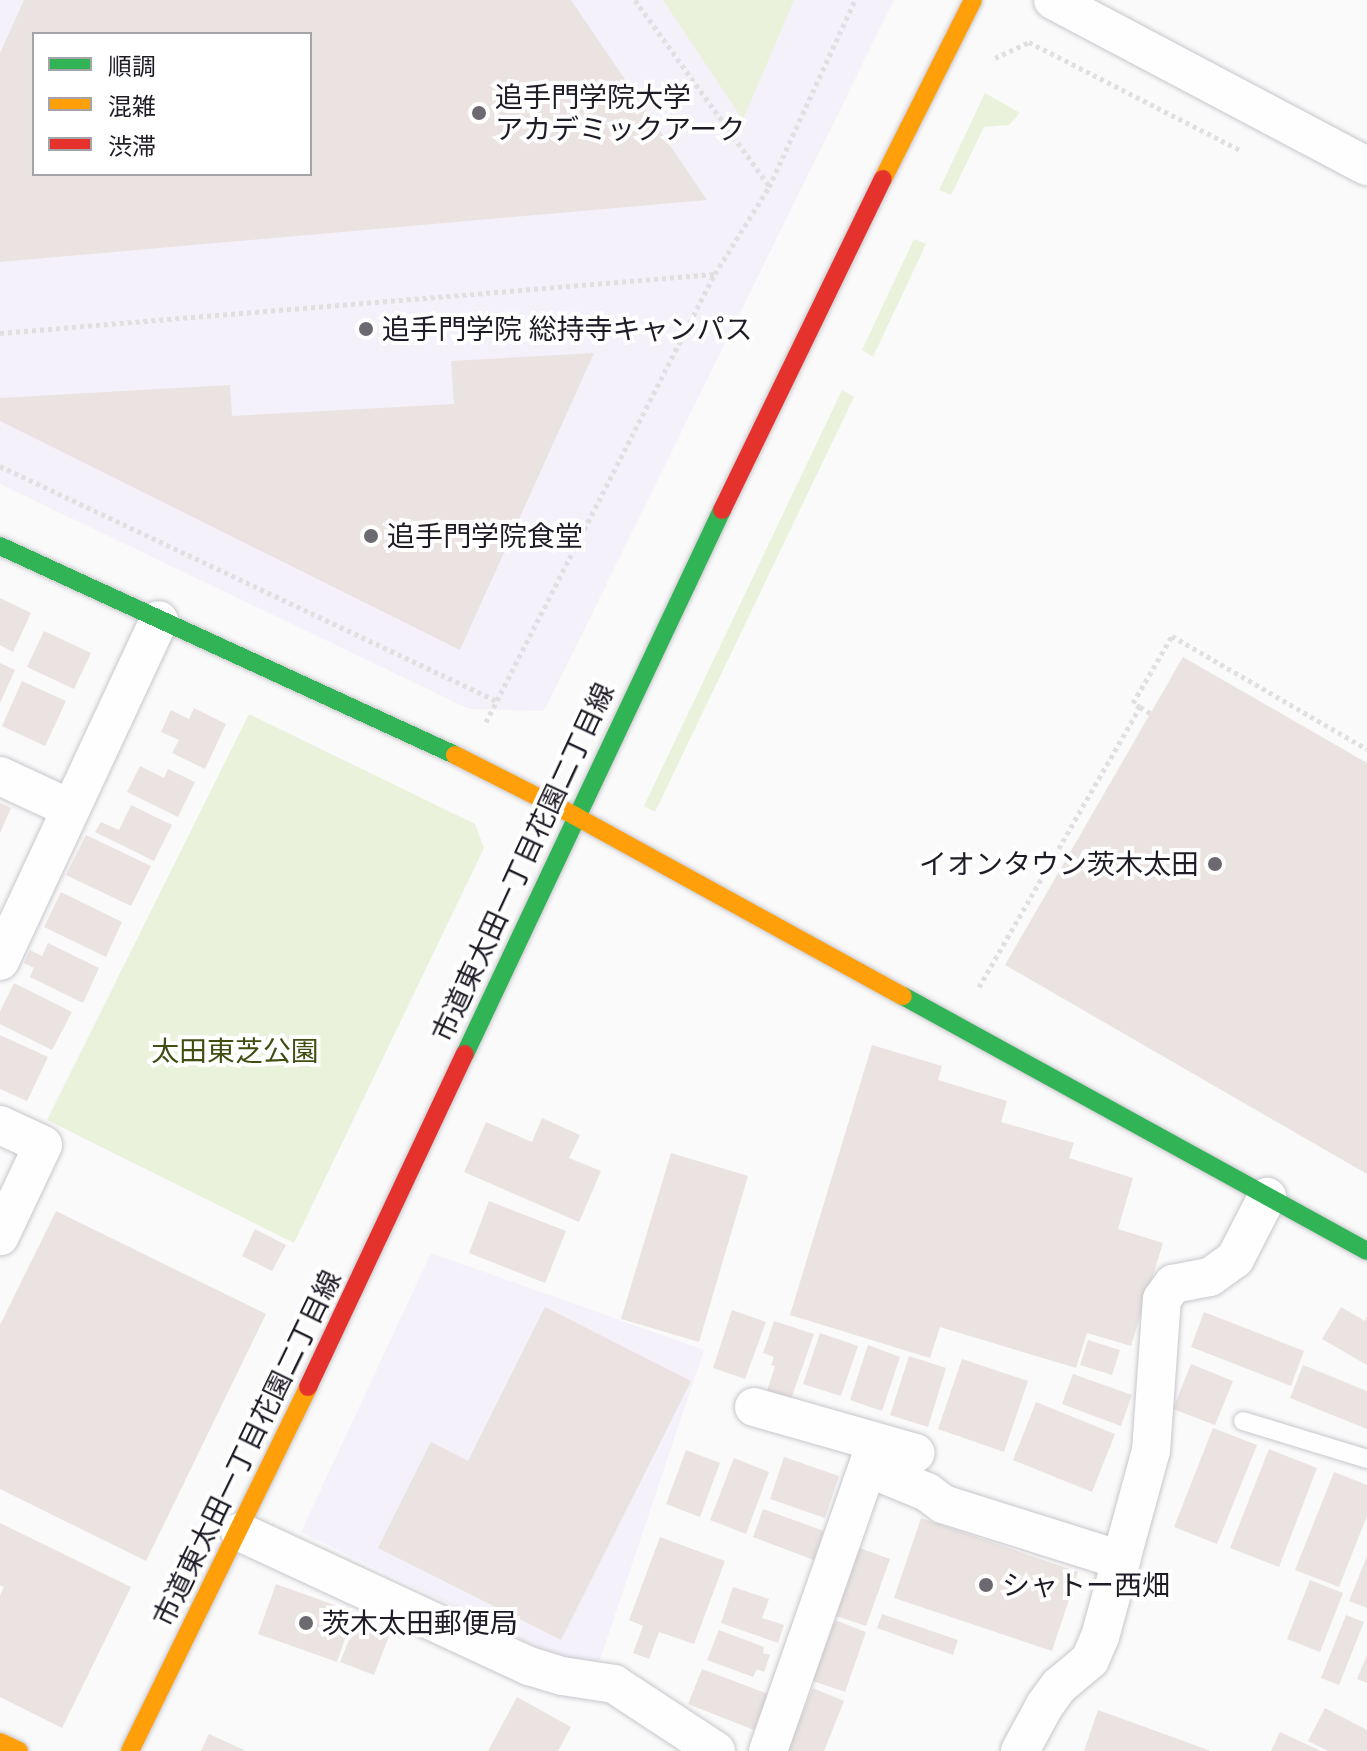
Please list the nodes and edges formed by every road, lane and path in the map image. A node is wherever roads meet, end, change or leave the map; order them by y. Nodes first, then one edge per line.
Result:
1 (635, 0) edge
2 (855, 0) edge
3 (973, 0) edge
4 (1053, 0) edge
5 (987, 72) dead end
6 (1244, 151) dead end
7 (1367, 166) edge
8 (769, 187) junction
9 (715, 274) junction
10 (0, 333) edge
11 (0, 466) edge
12 (0, 546) edge
13 (159, 620) junction
14 (497, 701) junction
15 (1140, 707) junction
16 (1150, 713) dead end
17 (1367, 749) edge
18 (467, 760) junction
19 (0, 776) edge
20 (71, 809) junction
21 (575, 816) junction
22 (0, 961) edge
23 (978, 988) dead end
24 (0, 1125) edge
25 (1267, 1197) junction
26 (0, 1236) edge
27 (1367, 1251) edge
28 (754, 1407) dead end
29 (1243, 1421) dead end
30 (916, 1453) dead end
31 (872, 1456) junction
32 (1367, 1459) edge
33 (240, 1532) junction
34 (1121, 1560) junction
35 (0, 1742) edge
36 (19, 1751) edge
37 (130, 1751) edge
38 (716, 1751) edge
39 (768, 1751) edge
40 (1020, 1751) edge

1 - 8 path
2 - 8 path
3 - 21 street, 市道東太田一丁目花園二丁目線
4 - 7 street
5 - 6 path
8 - 9 path
9 - 10 path
9 - 14 path
11 - 14 path
12 - 13 street
13 - 18 street
13 - 20 street
14 - 18 path
15 - 16 path
15 - 17 path
15 - 23 path
18 - 21 street
19 - 20 street
20 - 22 street
21 - 25 street
21 - 33 street, 市道東太田一丁目花園二丁目線
24 - 26 street
25 - 27 street
25 - 34 street
28 - 31 street
29 - 32 lane
30 - 31 street
31 - 34 street
31 - 39 street
33 - 37 street, 市道東太田一丁目花園二丁目線
33 - 38 street
34 - 40 street
35 - 36 street

